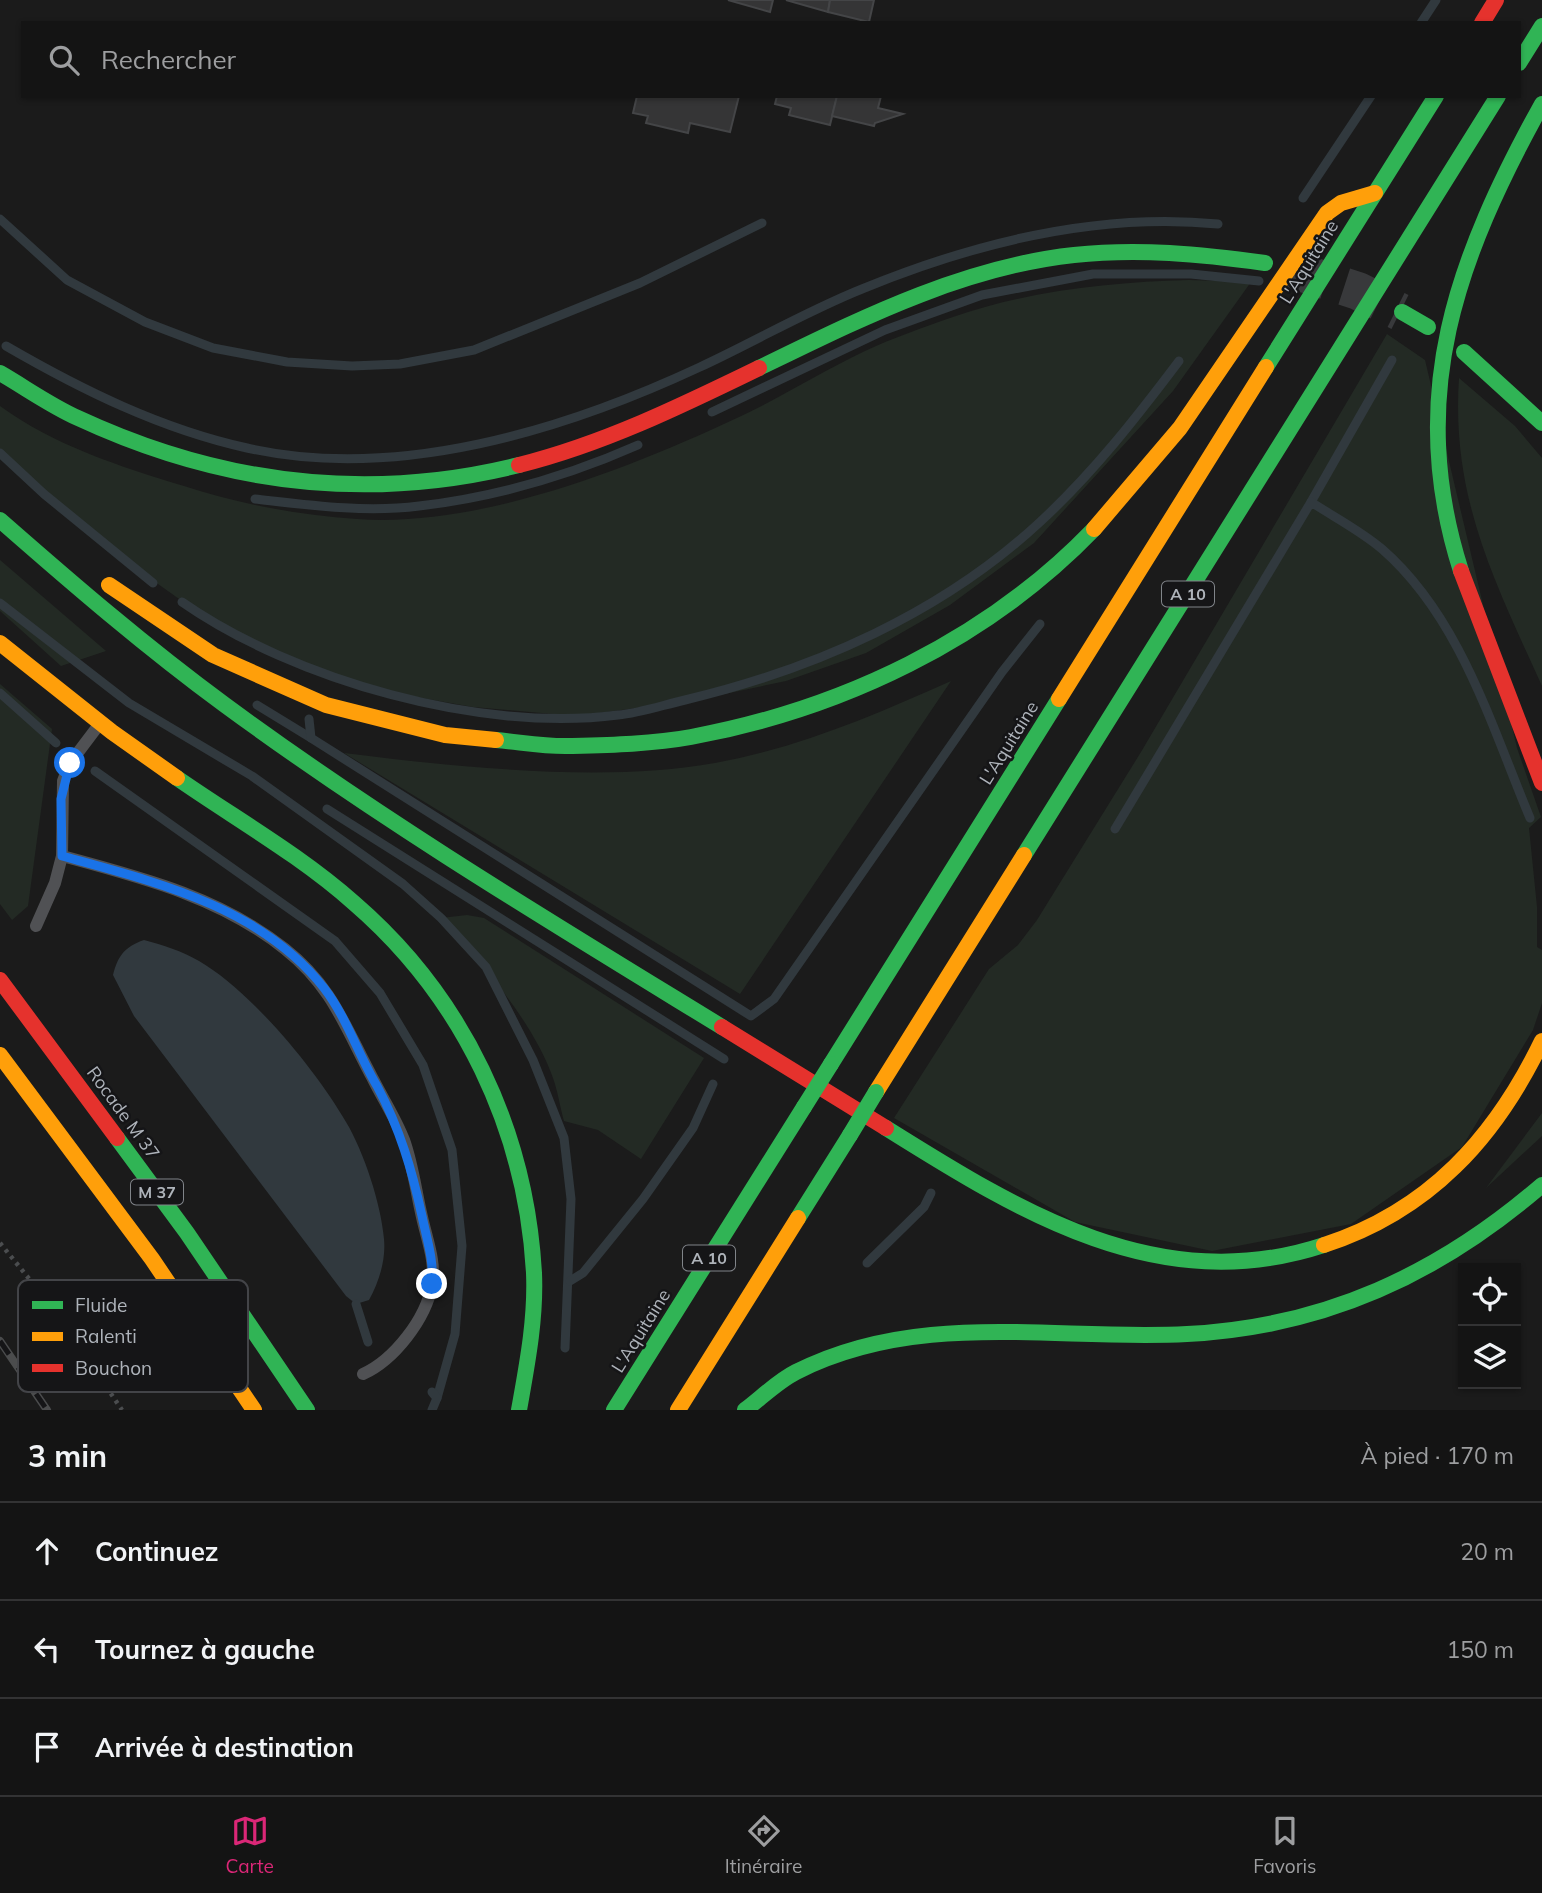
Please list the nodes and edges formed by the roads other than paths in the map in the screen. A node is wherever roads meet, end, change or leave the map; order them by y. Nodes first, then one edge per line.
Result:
1 (1496, 0) edge
2 (1483, 21) edge
3 (1542, 26) edge
4 (1521, 59) edge
5 (1435, 98) edge
6 (1497, 98) edge
7 (1542, 104) edge
8 (1375, 193) junction
9 (1265, 263) dead end
10 (1402, 312) tunnel mouth
11 (1428, 327) dead end
12 (1464, 352) dead end
13 (0, 373) edge
14 (1542, 423) edge
15 (0, 520) edge
16 (99, 577) dead end
17 (0, 643) edge
18 (100, 723) junction
19 (1542, 783) edge
20 (62, 856) junction
21 (36, 926) dead end
22 (0, 979) edge
23 (1542, 1041) edge
24 (0, 1055) edge
25 (1542, 1185) edge
26 (166, 1280) edge
27 (219, 1280) edge
28 (248, 1323) edge
29 (363, 1374) dead end
30 (242, 1392) edge
31 (254, 1410) edge
32 (307, 1410) edge
33 (519, 1410) edge
34 (614, 1410) edge
35 (678, 1410) edge
36 (745, 1410) edge

1 - 2 highway
3 - 4 highway
5 - 8 highway, L'Aquitaine / A 10
6 - 35 highway, A 10, bridge
7 - 19 highway
8 - 16 highway
8 - 34 highway, L'Aquitaine / A 10, bridge
9 - 13 highway
10 - 11 highway
12 - 14 highway
15 - 23 highway
17 - 18 highway
18 - 20 lane
18 - 33 highway
20 - 21 lane
20 - 29 lane
22 - 27 highway, Rocade M 37 / M 37
24 - 26 highway, M 37
25 - 36 highway
28 - 32 highway, Rocade M 37 / M 37
30 - 31 highway, M 37

